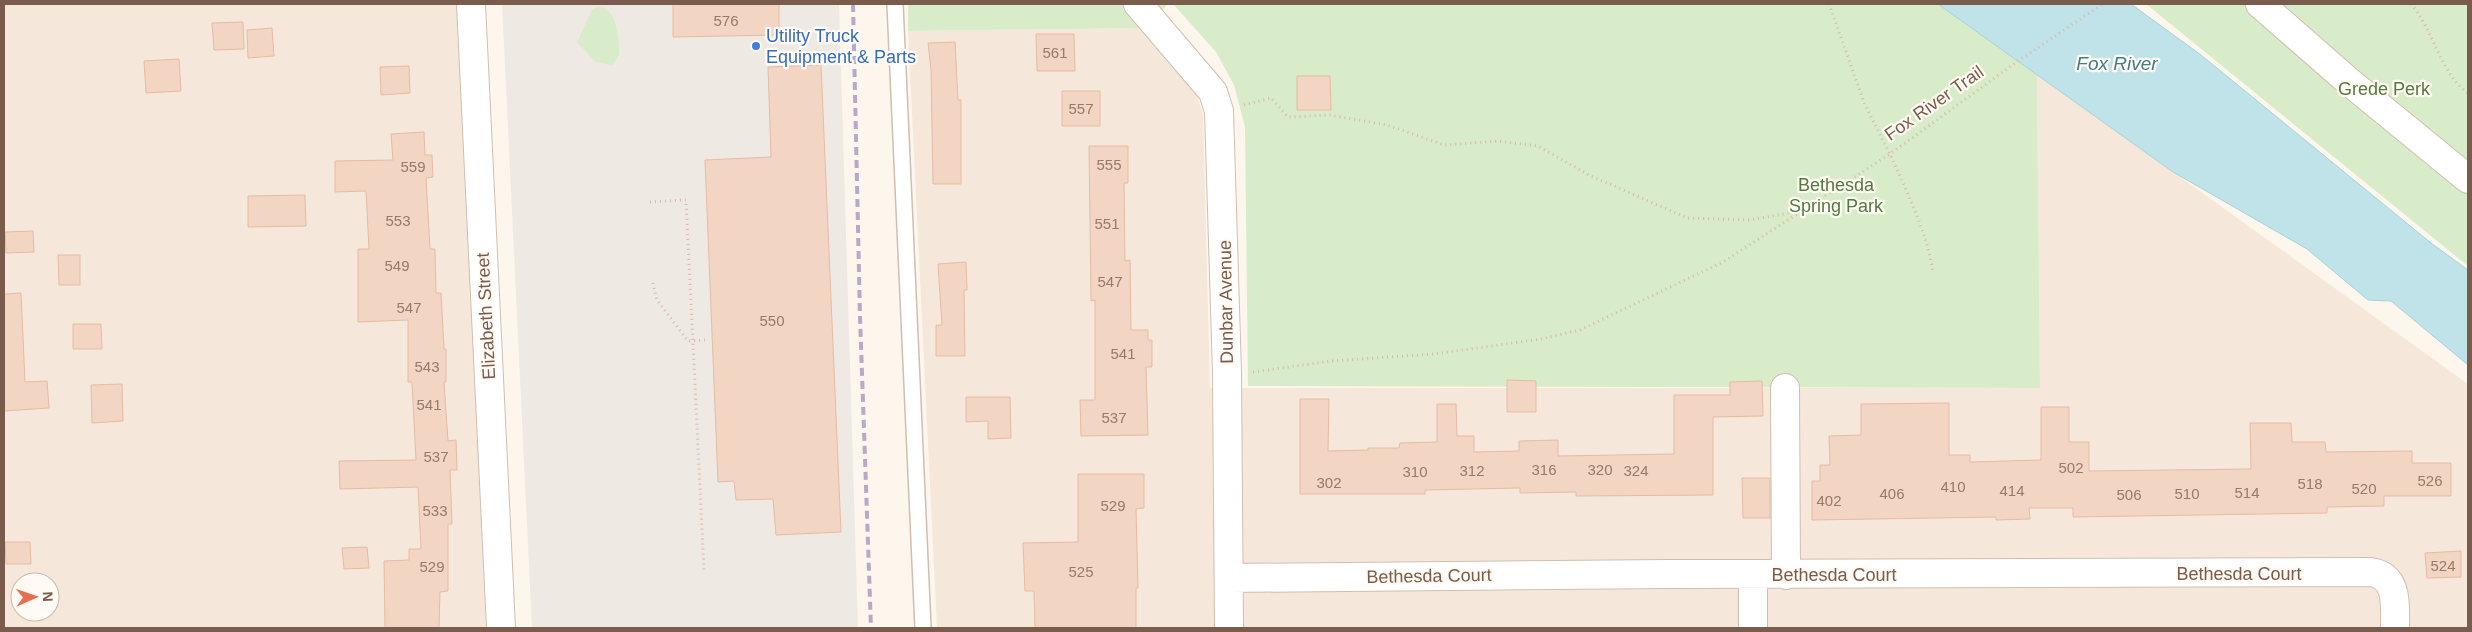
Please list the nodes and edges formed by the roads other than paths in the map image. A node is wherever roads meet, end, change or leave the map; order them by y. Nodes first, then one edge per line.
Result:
1 (471, 4) edge
2 (895, 4) edge
3 (1138, 4) edge
4 (2260, 4) edge
5 (2468, 179) edge
6 (1785, 388) dead end
7 (1753, 575) junction
8 (1786, 575) junction
9 (1229, 578) junction
10 (501, 628) edge
11 (923, 628) edge
12 (1229, 628) edge
13 (1753, 628) edge
14 (2395, 628) edge

1 - 10 street, Elizabeth Street
2 - 11 lane
3 - 9 street, Dunbar Avenue
4 - 5 street
6 - 8 street
7 - 8 street, Bethesda Court
7 - 9 street, Bethesda Court
7 - 13 street
8 - 14 street, Bethesda Court
9 - 12 street, Dunbar Avenue

